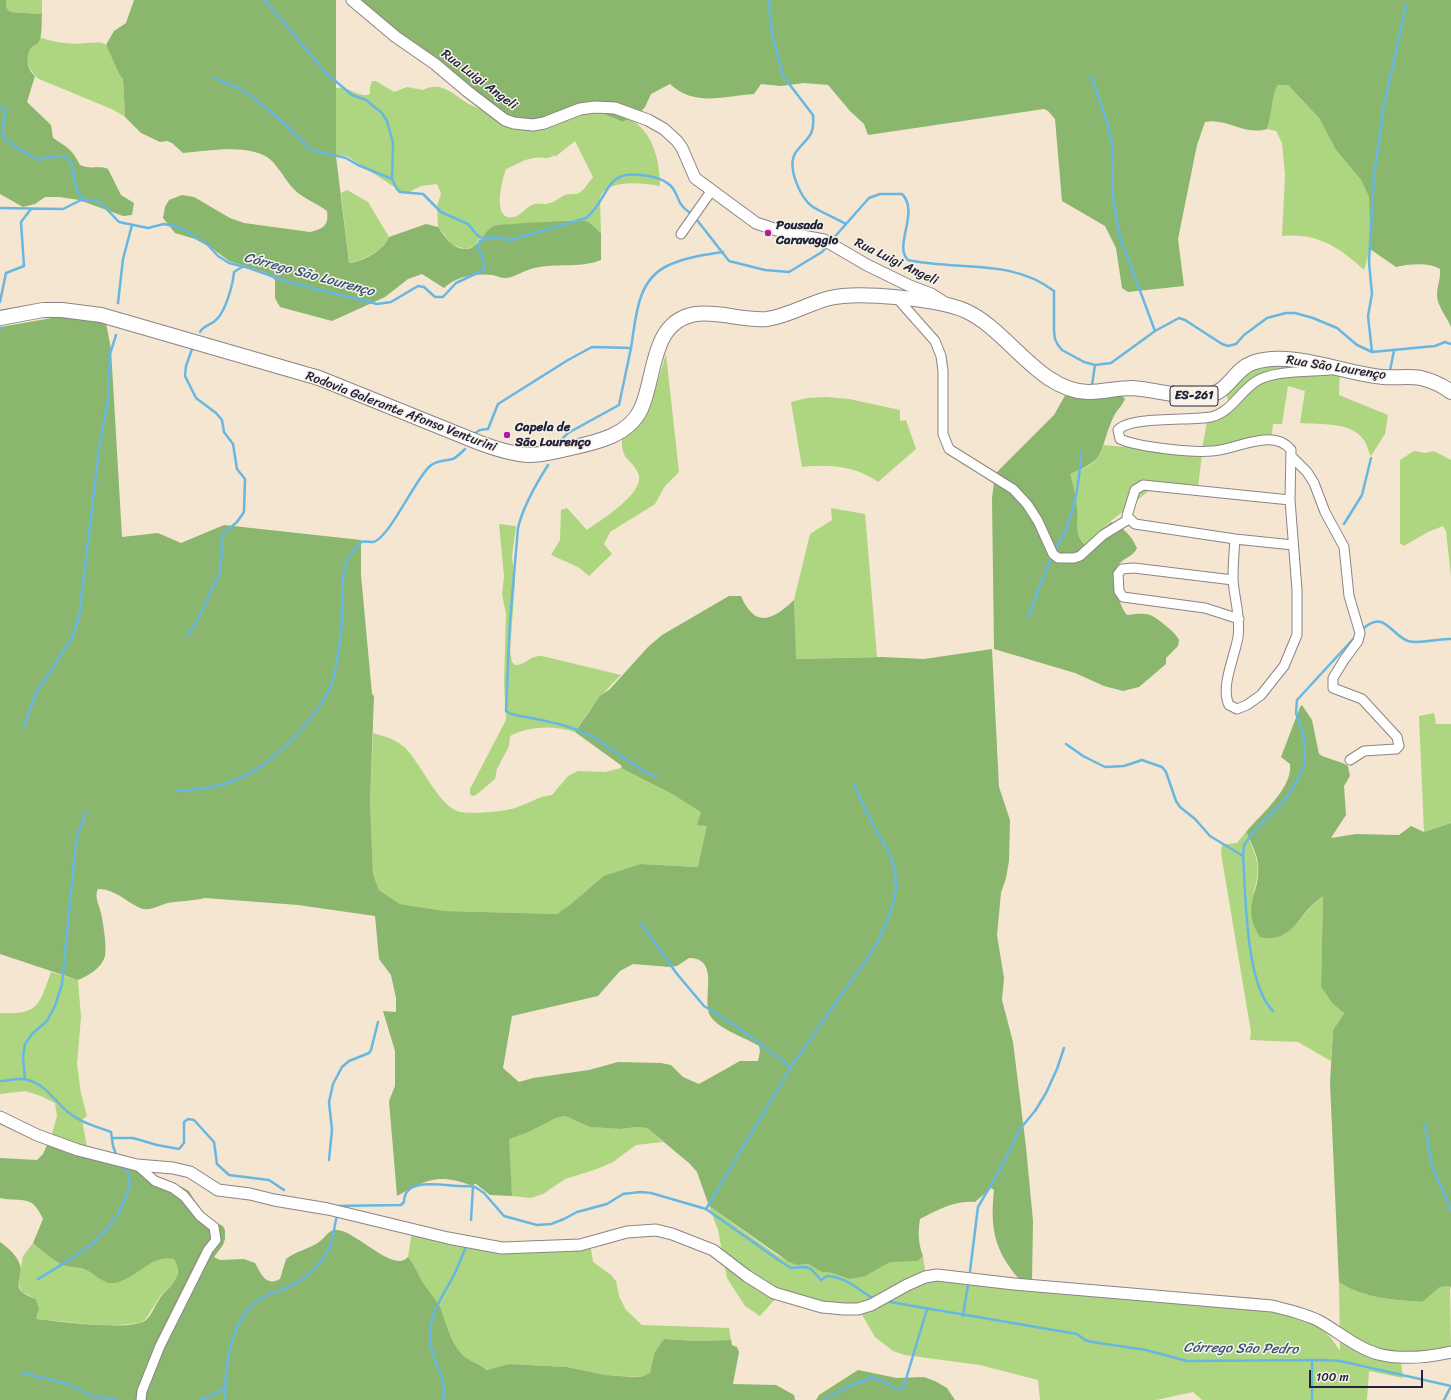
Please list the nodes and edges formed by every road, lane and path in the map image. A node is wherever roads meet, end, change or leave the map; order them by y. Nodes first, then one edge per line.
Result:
1 (352, 0) edge
2 (712, 190) junction
3 (681, 234) dead end
4 (897, 298) junction
5 (947, 304) junction
6 (3, 316) edge
7 (1339, 367) junction
8 (1451, 392) edge
9 (1292, 457) junction
10 (1290, 500) junction
11 (1128, 519) junction
12 (1234, 539) junction
13 (1293, 545) junction
14 (1233, 580) junction
15 (1239, 619) junction
16 (1350, 760) dead end
17 (0, 1117) edge
18 (136, 1165) junction
19 (1451, 1352) edge
20 (141, 1400) edge

1 - 2 street, Rua Luigi Angeli
2 - 3 street
2 - 5 street, Rua Luigi Angeli
4 - 5 main road, Rodovia Galerante Afonso Venturini / ES-261
4 - 6 main road, Rodovia Galerante Afonso Venturini / ES-261
4 - 11 street
5 - 7 main road, Rua São Lourenço / ES-261
7 - 8 main road, Rua São Lourenço / ES-261
7 - 9 street
9 - 10 street
9 - 16 street
10 - 11 street
10 - 13 street
11 - 12 street
12 - 13 street
12 - 14 street
13 - 15 street
14 - 15 street
14 - 15 street
17 - 18 street
18 - 19 street
18 - 20 street

